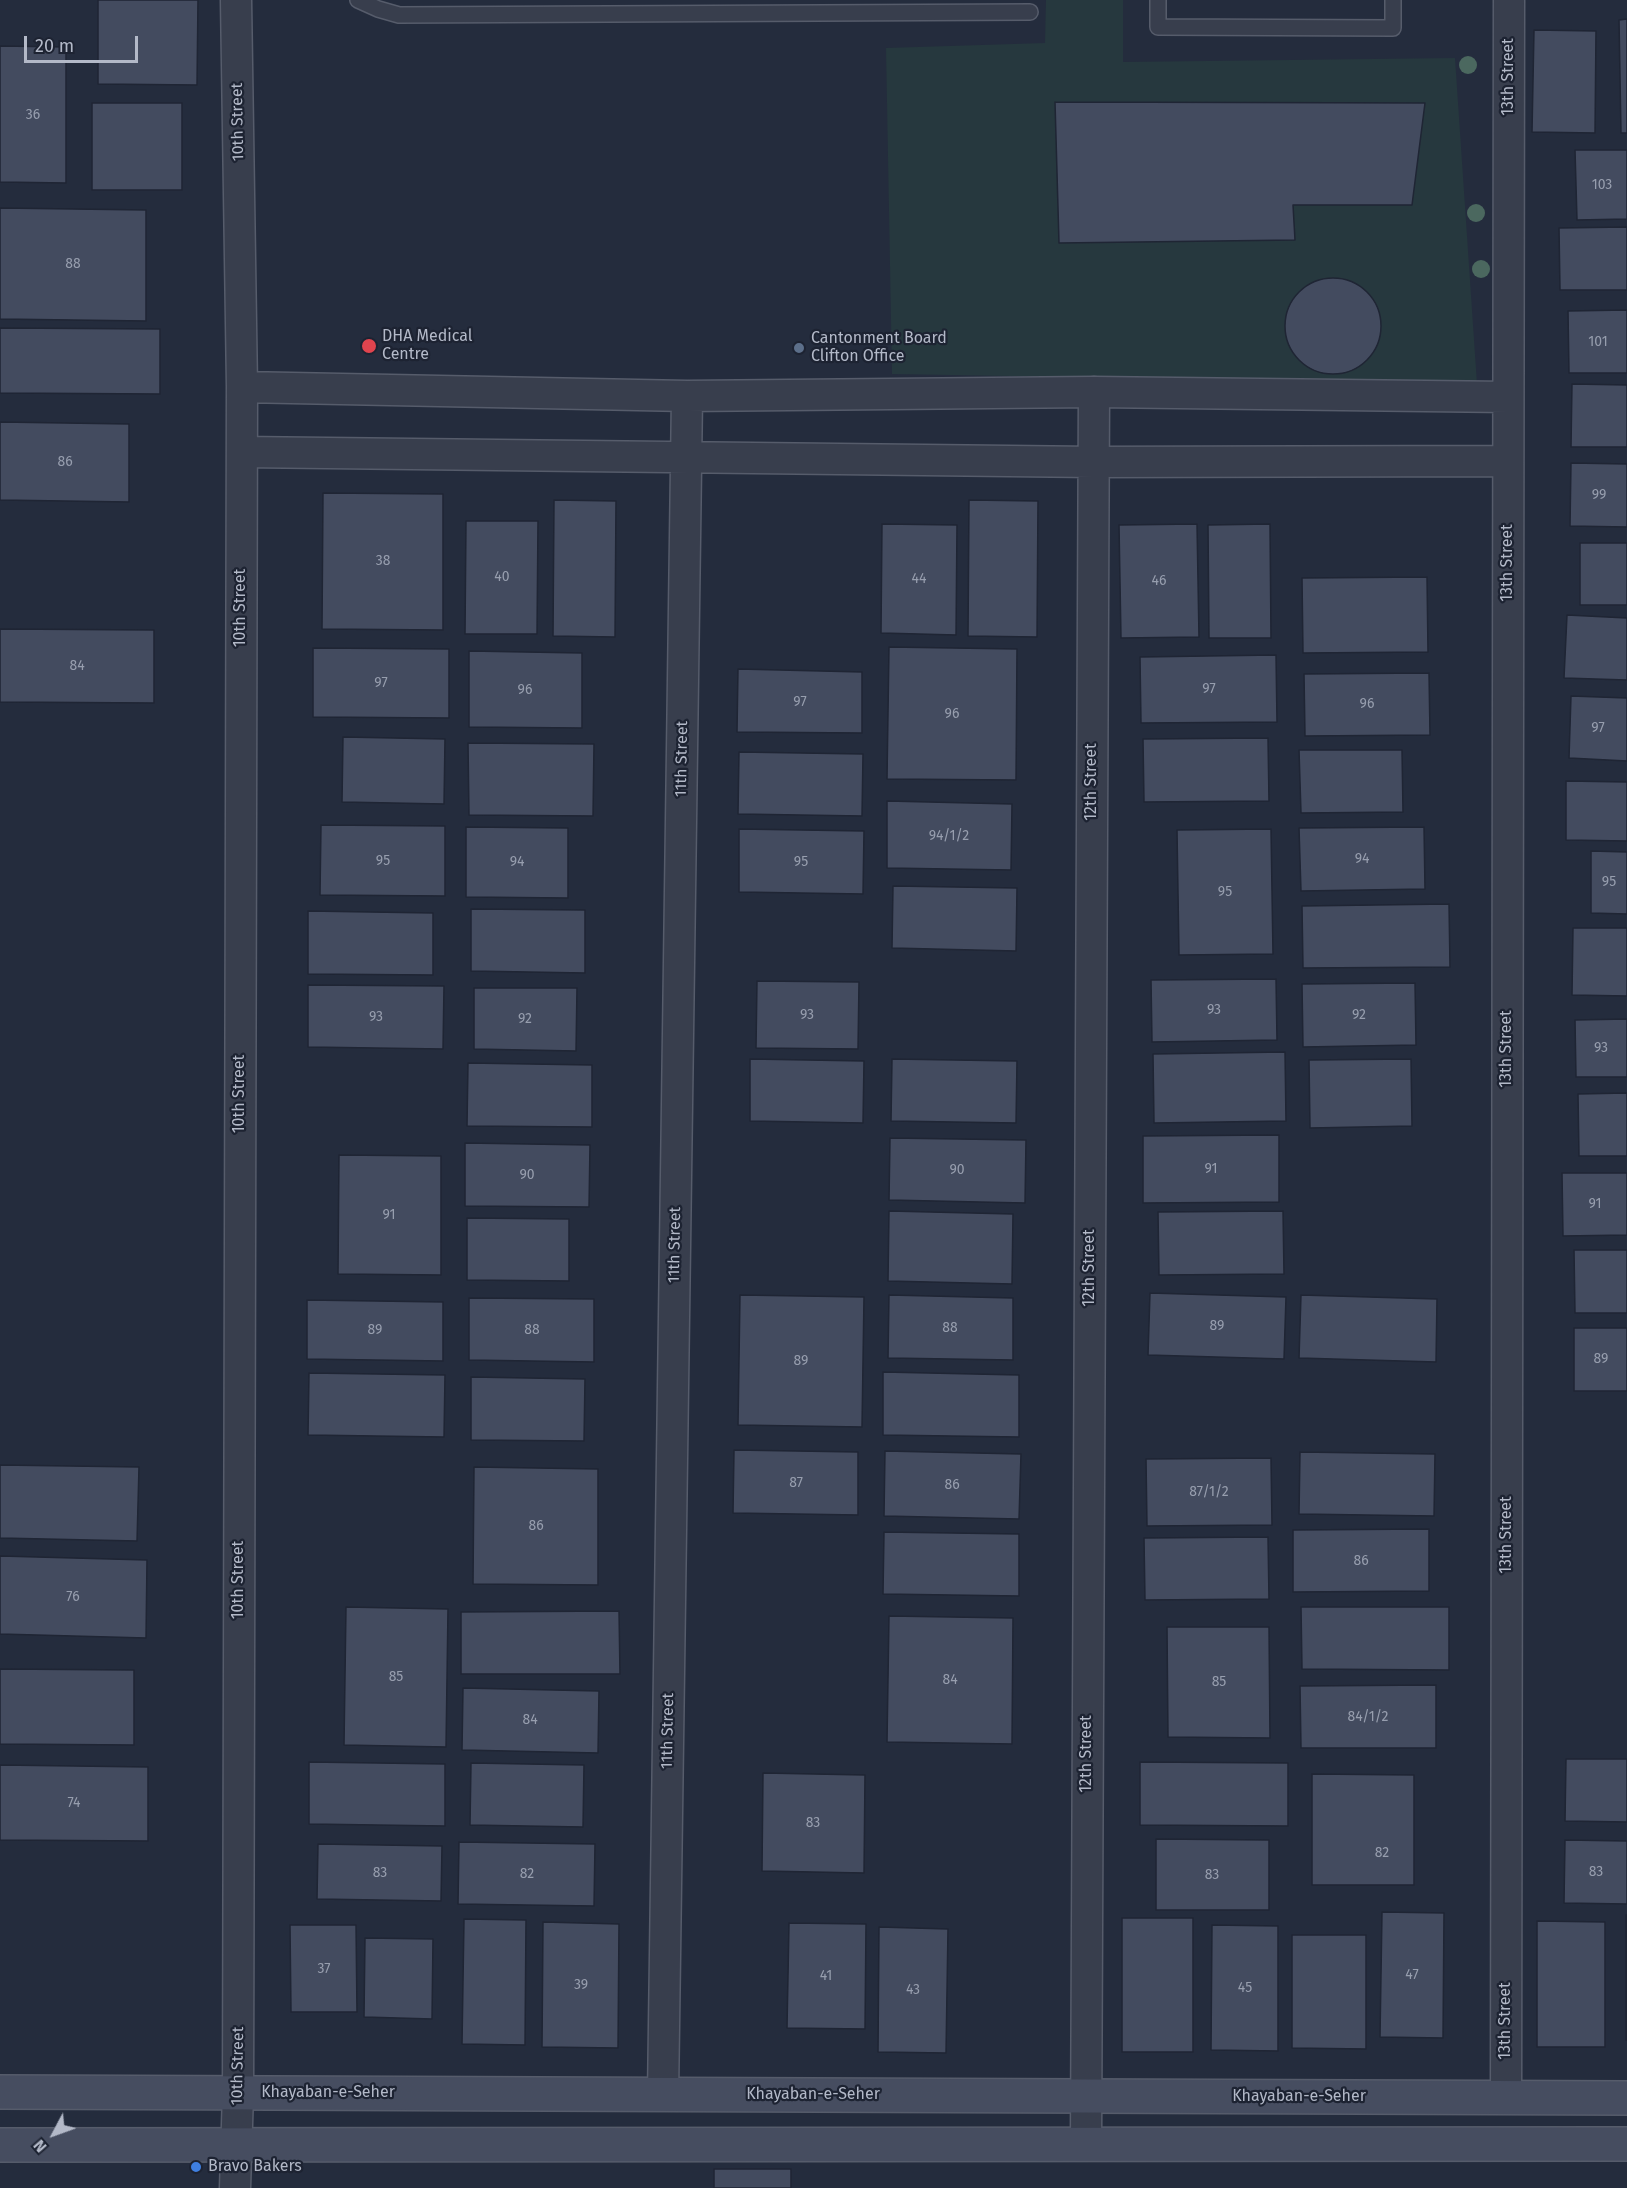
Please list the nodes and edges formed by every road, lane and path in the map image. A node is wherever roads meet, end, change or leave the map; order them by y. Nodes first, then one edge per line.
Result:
1 (236, 0) edge
2 (358, 0) edge
3 (1158, 0) edge
4 (1393, 0) edge
5 (1509, 0) edge
6 (1030, 12) dead end
7 (242, 387) junction
8 (1094, 392) junction
9 (687, 396) junction
10 (1508, 398) junction
11 (242, 452) junction
12 (686, 459) junction
13 (1094, 462) junction
14 (1508, 462) junction
15 (0, 2092) edge
16 (238, 2093) junction
17 (663, 2095) junction
18 (1085, 2096) junction
19 (1506, 2098) junction
20 (1627, 2098) edge
21 (1086, 2144) junction
22 (0, 2145) edge
23 (236, 2145) junction
24 (1627, 2145) edge
25 (235, 2188) edge

1 - 7 street, 10th Street
2 - 6 lane
3 - 4 lane
5 - 10 street, 13th Street
7 - 9 street
7 - 11 street, 10th Street
8 - 9 street
8 - 10 street
8 - 13 street, 12th Street
9 - 12 street, 11th Street
10 - 14 street, 13th Street
11 - 12 street
11 - 16 street, 10th Street
12 - 13 street
12 - 17 street, 11th Street
13 - 14 street
13 - 18 street, 12th Street
14 - 19 street, 13th Street
15 - 16 street, Khayaban-e-Seher
16 - 17 street, Khayaban-e-Seher
16 - 23 street, 10th Street
17 - 18 street, Khayaban-e-Seher
18 - 19 street, Khayaban-e-Seher
18 - 21 street, 12th Street
19 - 20 street, Khayaban-e-Seher
21 - 23 street
21 - 24 street
22 - 23 street
23 - 25 street, 10th Street

